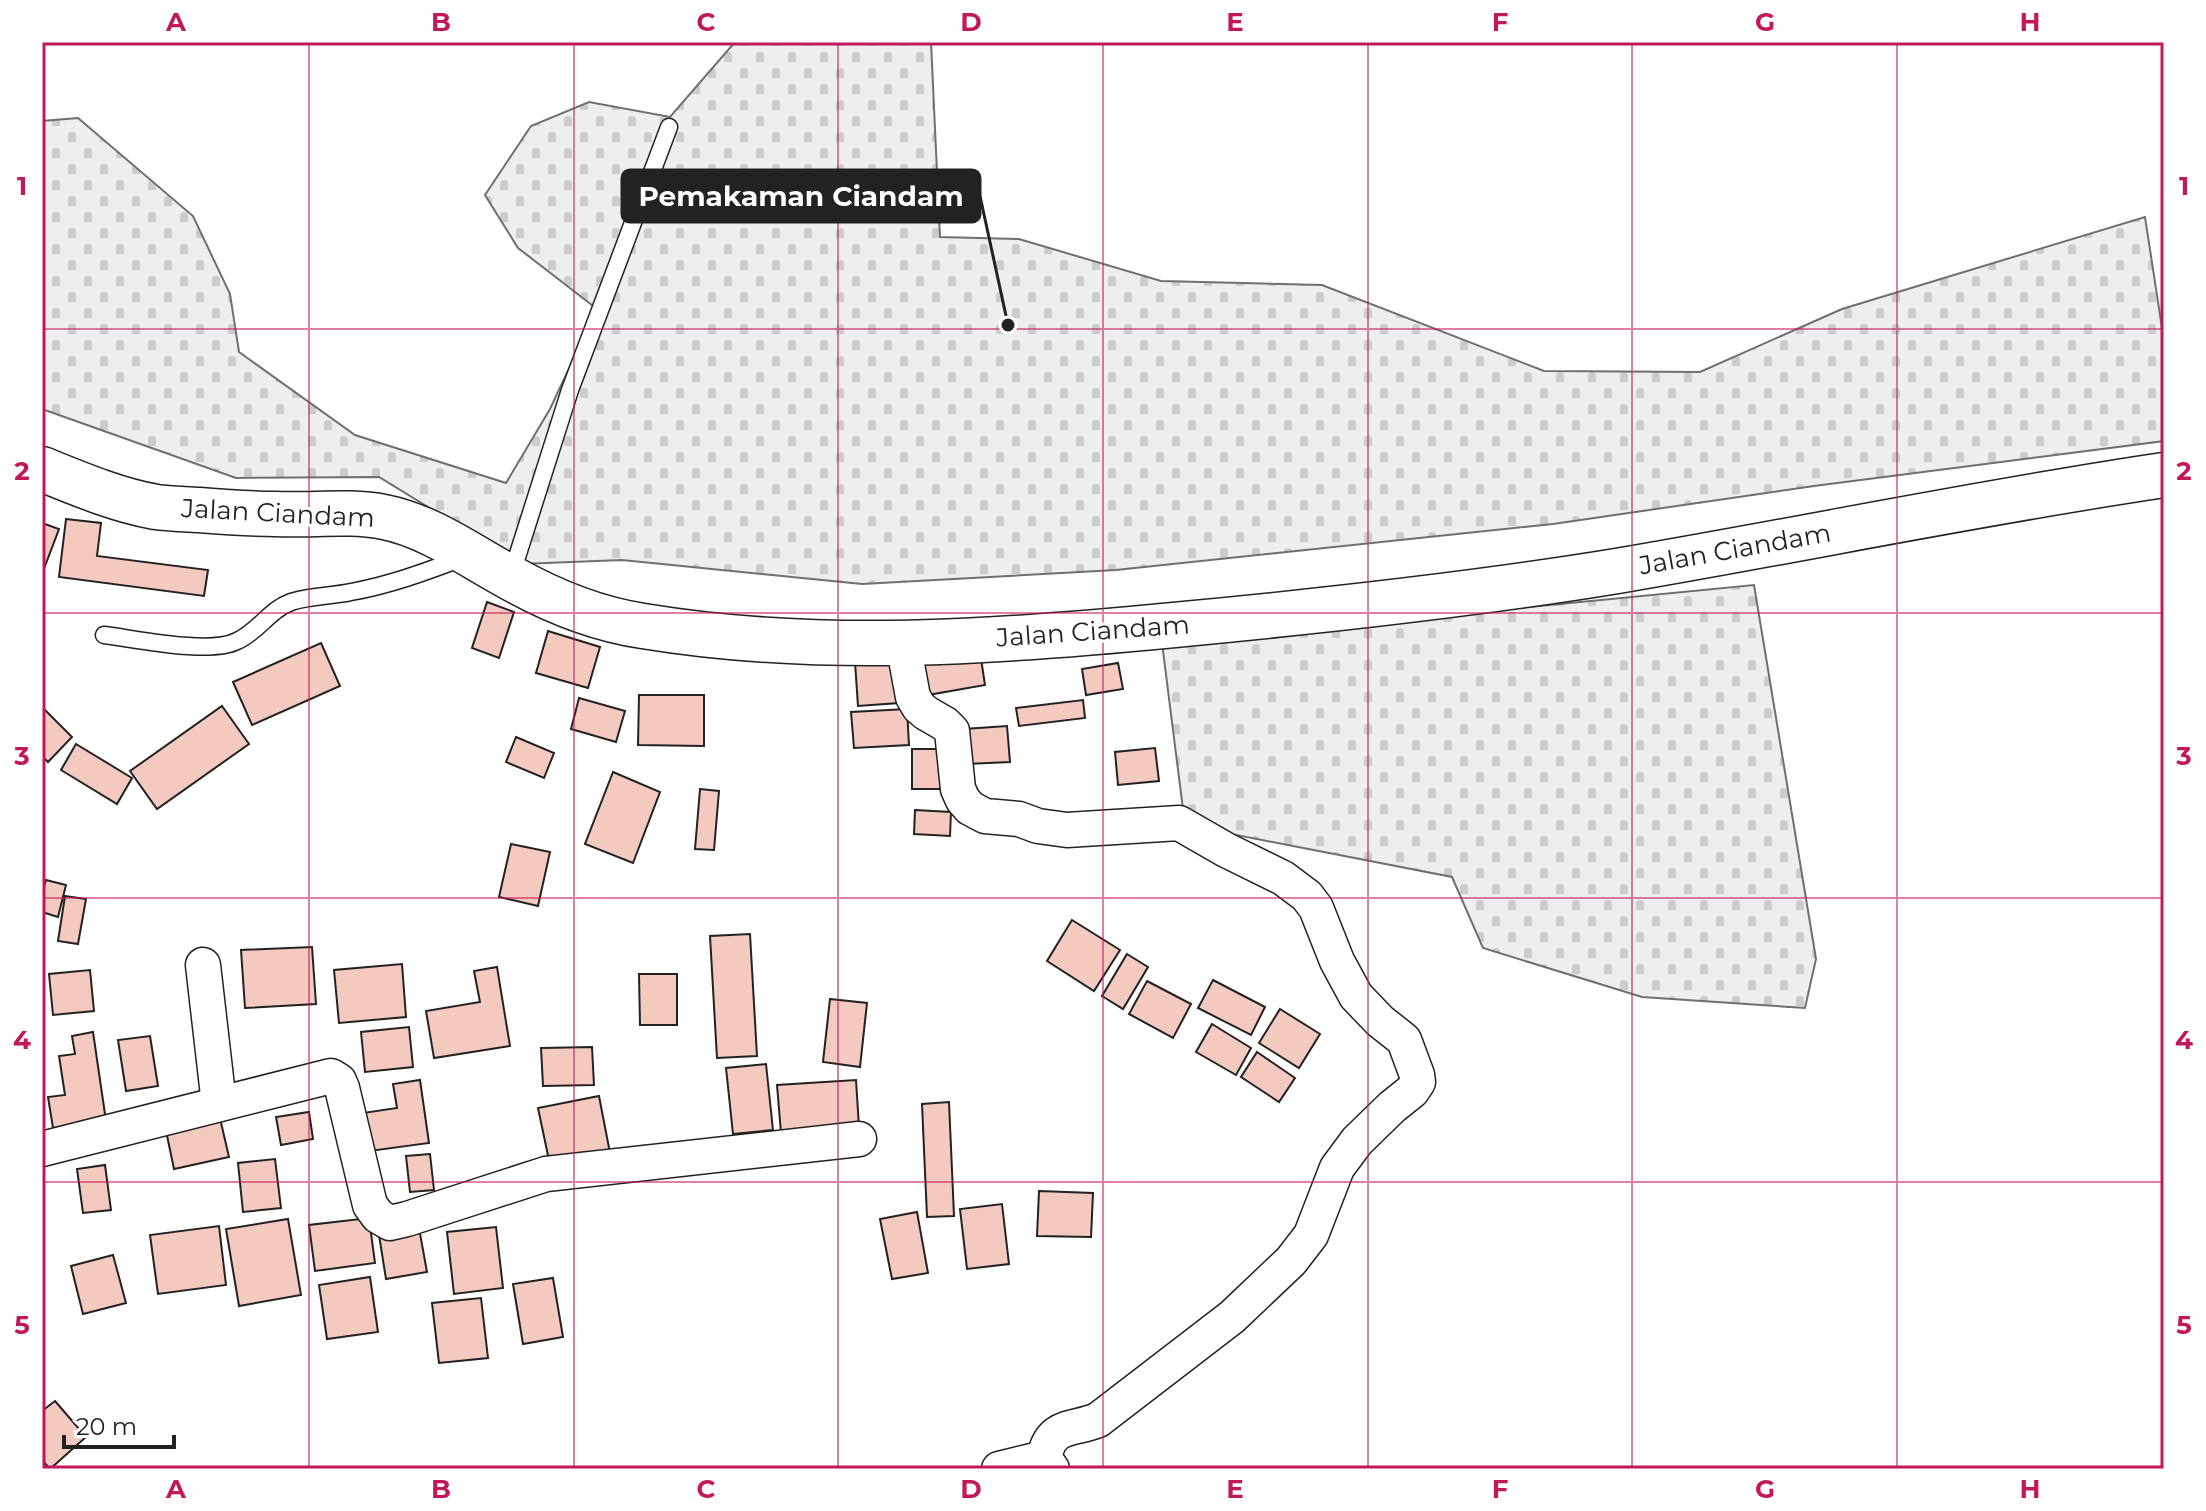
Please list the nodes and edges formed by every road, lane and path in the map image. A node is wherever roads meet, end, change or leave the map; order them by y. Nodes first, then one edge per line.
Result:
1 (669, 127) dead end
2 (42, 469) edge
3 (2164, 475) edge
4 (471, 555) junction
5 (511, 578) junction
6 (104, 635) dead end
7 (903, 643) junction
8 (203, 965) dead end
9 (219, 1104) junction
10 (859, 1139) dead end
11 (42, 1149) edge
12 (1048, 1464) edge
13 (999, 1469) edge

1 - 5 lane
2 - 4 street, Jalan Ciandam
3 - 7 street, Jalan Ciandam
4 - 5 street, Jalan Ciandam
4 - 6 lane
5 - 7 street, Jalan Ciandam
7 - 12 street
8 - 9 street
9 - 10 street
9 - 11 street
12 - 13 street

